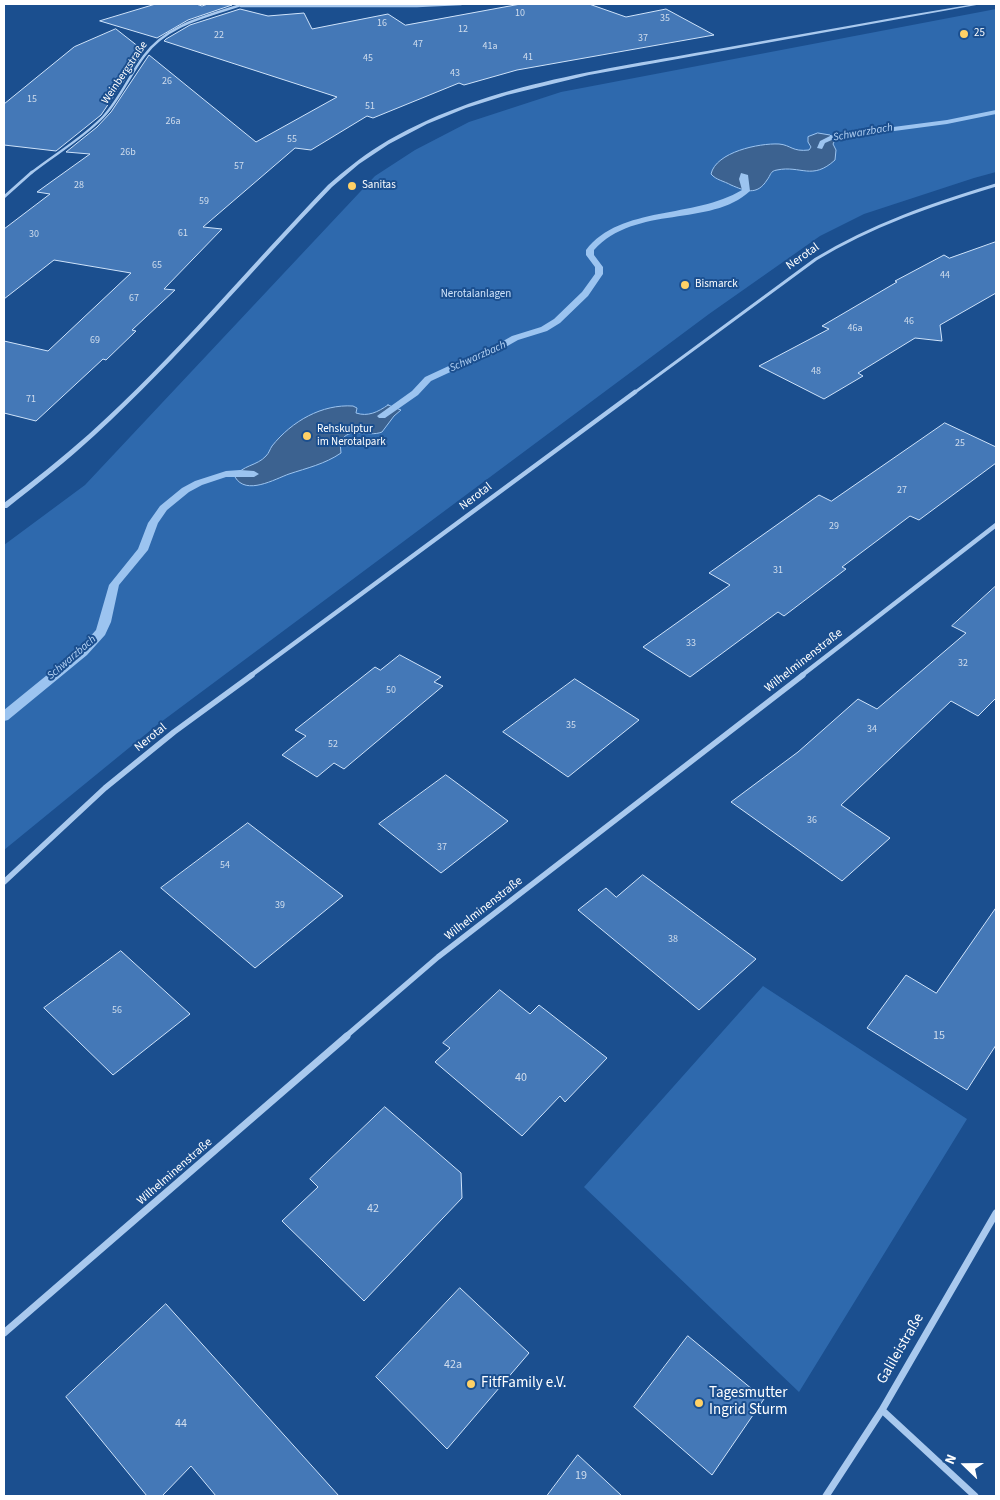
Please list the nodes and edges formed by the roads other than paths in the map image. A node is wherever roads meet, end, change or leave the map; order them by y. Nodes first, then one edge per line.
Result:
1 (244, 4) edge
2 (461, 4) edge
3 (980, 4) edge
4 (238, 6) junction
5 (996, 185) edge
6 (4, 197) edge
7 (4, 506) edge
8 (996, 525) edge
9 (4, 882) edge
10 (996, 1213) edge
11 (4, 1334) edge
12 (882, 1410) junction
13 (826, 1496) edge
14 (975, 1496) edge

1 - 4 street
2 - 4 street, Weinbergstraße
3 - 7 street
4 - 6 street, Weinbergstraße
5 - 9 street, Nerotal
8 - 11 street, Wilhelminenstraße
10 - 12 street, Galileistraße
12 - 13 street, Galileistraße
12 - 14 street

